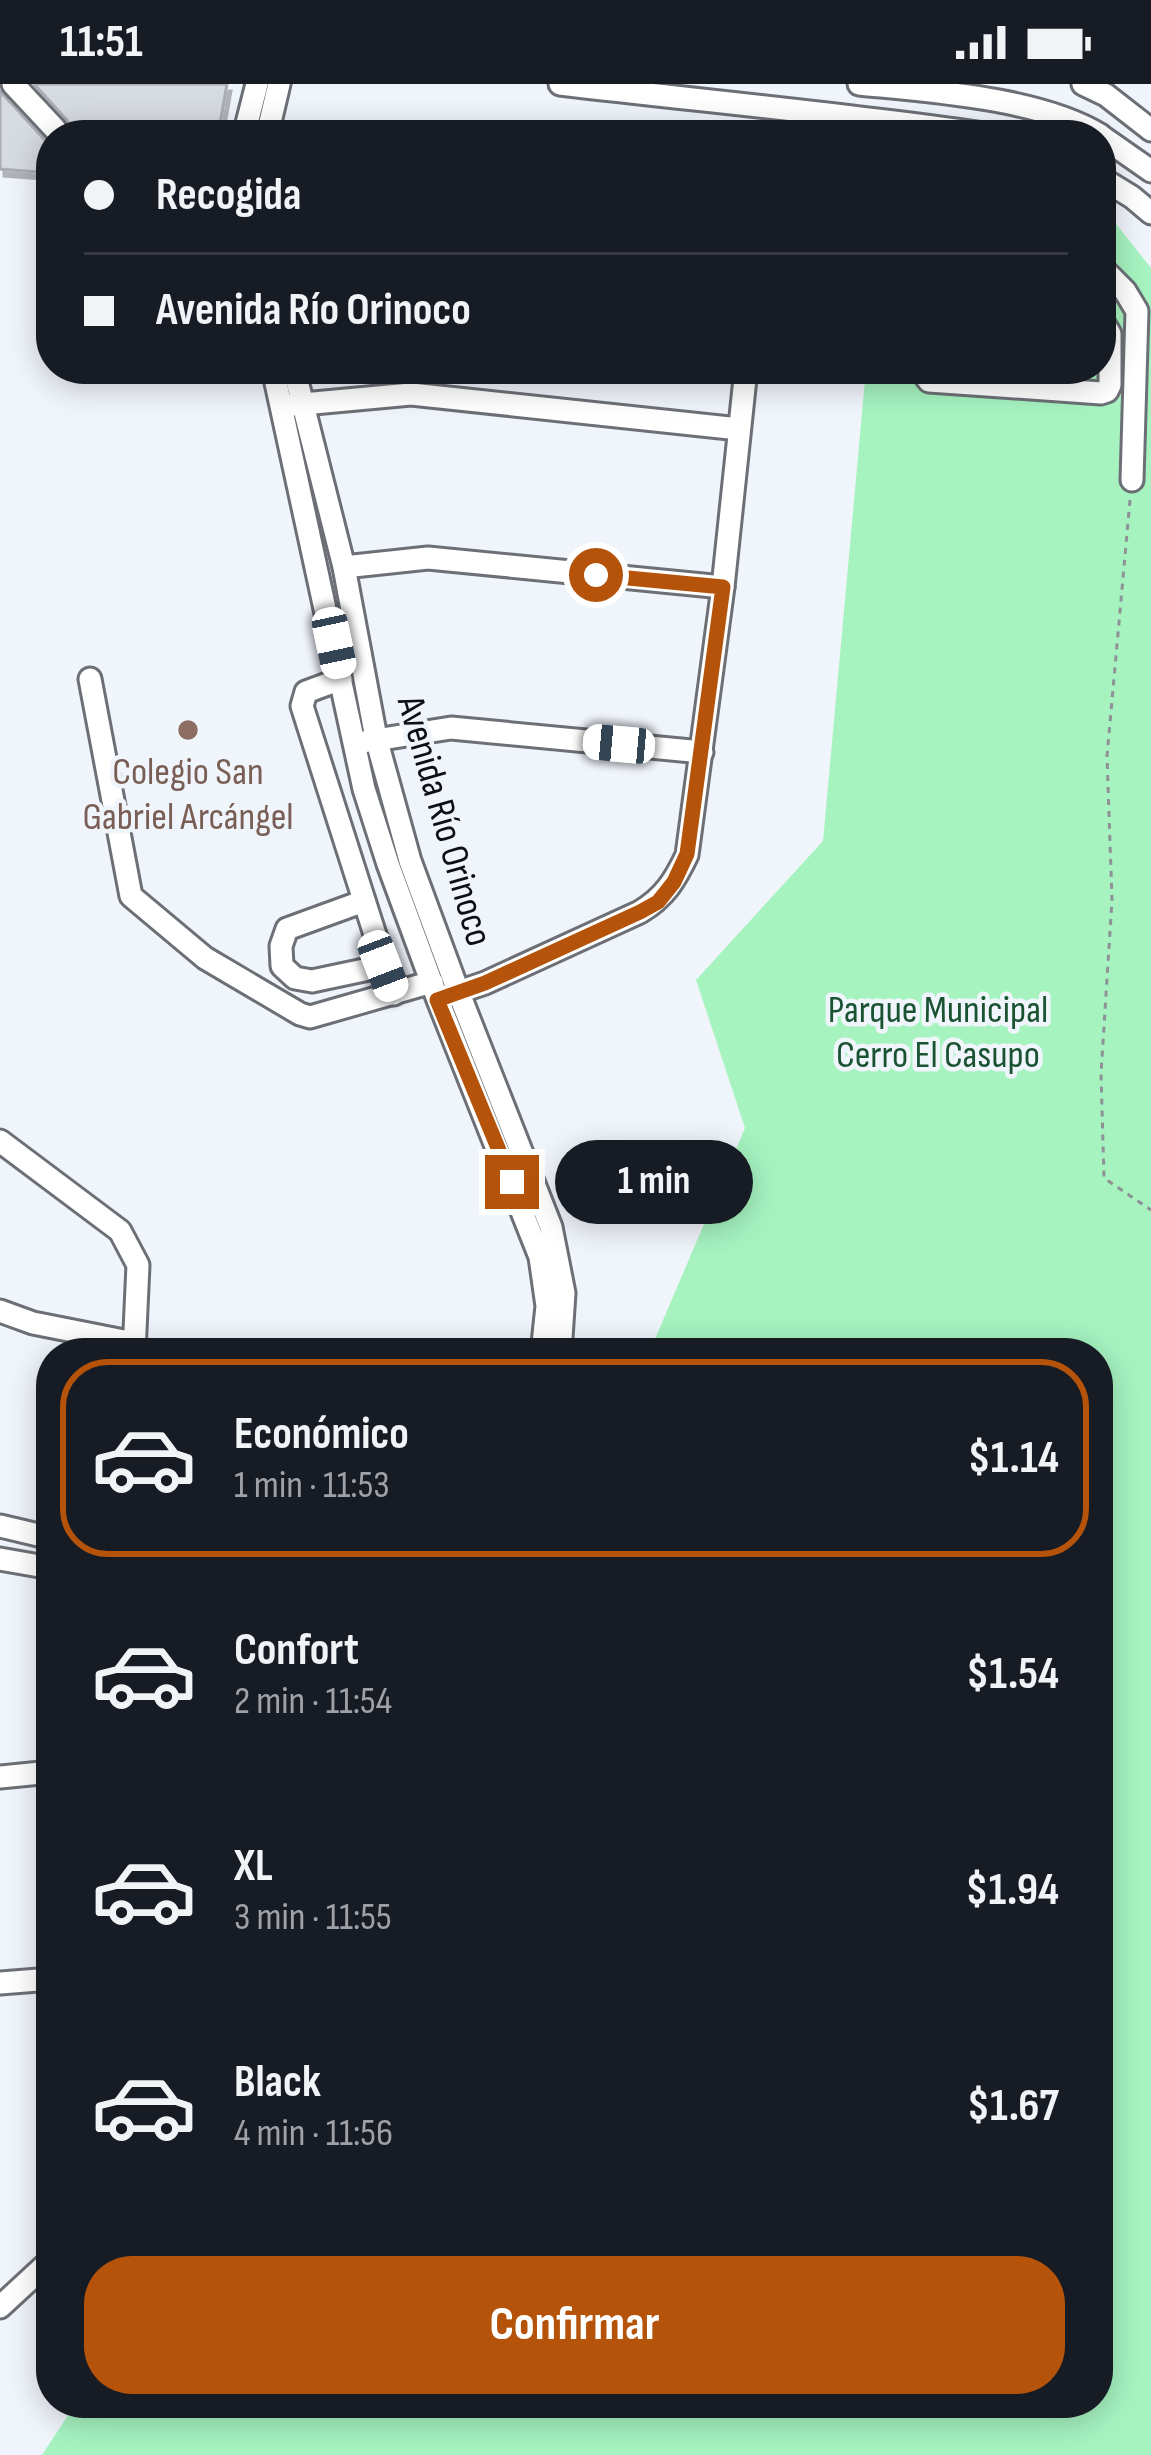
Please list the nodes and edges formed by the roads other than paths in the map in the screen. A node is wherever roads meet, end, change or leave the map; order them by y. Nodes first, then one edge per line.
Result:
1 (14, 84) edge
2 (257, 84) edge
3 (278, 84) edge
4 (560, 84) edge
5 (859, 84) edge
6 (1083, 84) edge
7 (985, 100) junction
8 (48, 120) edge
9 (248, 120) edge
10 (270, 120) edge
11 (772, 120) edge
12 (772, 120) edge
13 (887, 120) edge
14 (988, 120) edge
15 (1068, 120) edge
16 (1151, 130) edge
17 (1116, 145) edge
18 (1151, 171) edge
19 (1116, 187) edge
20 (1151, 213) edge
21 (1116, 282) edge
22 (1125, 291) junction
23 (1116, 296) edge
24 (281, 384) edge
25 (293, 384) edge
26 (744, 384) edge
27 (972, 384) edge
28 (1110, 384) edge
29 (292, 405) junction
30 (739, 429) junction
31 (1139, 473) edge
32 (344, 567) junction
33 (723, 587) junction
34 (90, 679) dead end
35 (341, 680) junction
36 (376, 738) junction
37 (354, 744) junction
38 (702, 752) junction
39 (364, 901) junction
40 (383, 966) junction
41 (442, 991) junction
42 (394, 994) junction
43 (0, 1141) edge
44 (549, 1255) junction
45 (0, 1311) edge
46 (94, 1338) edge
47 (134, 1338) edge
48 (544, 1338) edge
49 (561, 1338) edge
50 (0, 1526) edge
51 (36, 1534) edge
52 (0, 1559) edge
53 (36, 1565) edge
54 (36, 1773) edge
55 (0, 1777) edge
56 (36, 1980) edge
57 (0, 1983) edge
58 (36, 2274) edge
59 (0, 2307) edge

1 - 8 street
2 - 9 street
3 - 10 street
4 - 11 street
5 - 7 street
6 - 16 street
7 - 14 street
7 - 15 street
12 - 13 street
17 - 18 street
19 - 20 street
21 - 22 street
22 - 23 street
22 - 31 street
24 - 29 street, Avenida Río Orinoco
25 - 29 street, Avenida Río Orinoco
26 - 30 street
27 - 28 street
29 - 30 street
29 - 32 street, Avenida Río Orinoco
29 - 35 street, Avenida Río Orinoco
30 - 33 street
32 - 33 street
32 - 36 street, Avenida Río Orinoco
33 - 38 street
34 - 42 street
35 - 37 street, Avenida Río Orinoco
35 - 39 street
36 - 37 street
36 - 38 street
36 - 41 street, Avenida Río Orinoco
37 - 41 street, Avenida Río Orinoco
38 - 41 street
39 - 40 street
39 - 40 street
40 - 42 street
41 - 42 street
41 - 44 street, Avenida Río Orinoco
43 - 47 street
44 - 48 street, Avenida Río Orinoco
44 - 49 street, Avenida Río Orinoco
45 - 46 street
50 - 51 street
52 - 53 street
54 - 55 street
56 - 57 street
58 - 59 street

